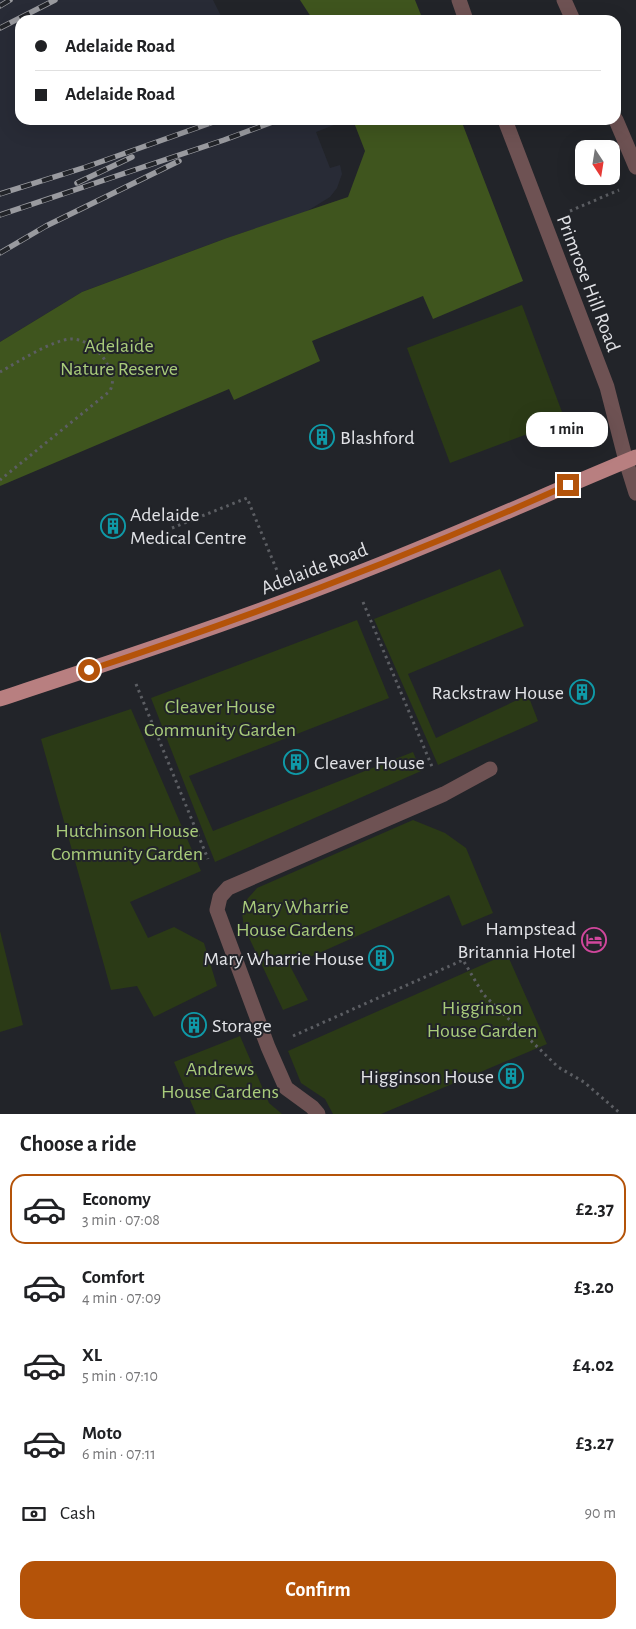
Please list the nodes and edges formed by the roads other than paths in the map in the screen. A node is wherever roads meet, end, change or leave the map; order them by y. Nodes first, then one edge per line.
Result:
1 (459, 0) edge
2 (564, 0) edge
3 (464, 15) edge
4 (571, 15) edge
5 (507, 125) edge
6 (618, 125) edge
7 (636, 167) edge
8 (631, 459) edge
9 (636, 492) edge
10 (0, 699) edge
11 (490, 769) dead end
12 (318, 1114) edge

1 - 3 street
2 - 4 street
5 - 8 street, Primrose Hill Road
6 - 7 street
8 - 9 street, Primrose Hill Road
8 - 10 main road, Adelaide Road
11 - 12 street

